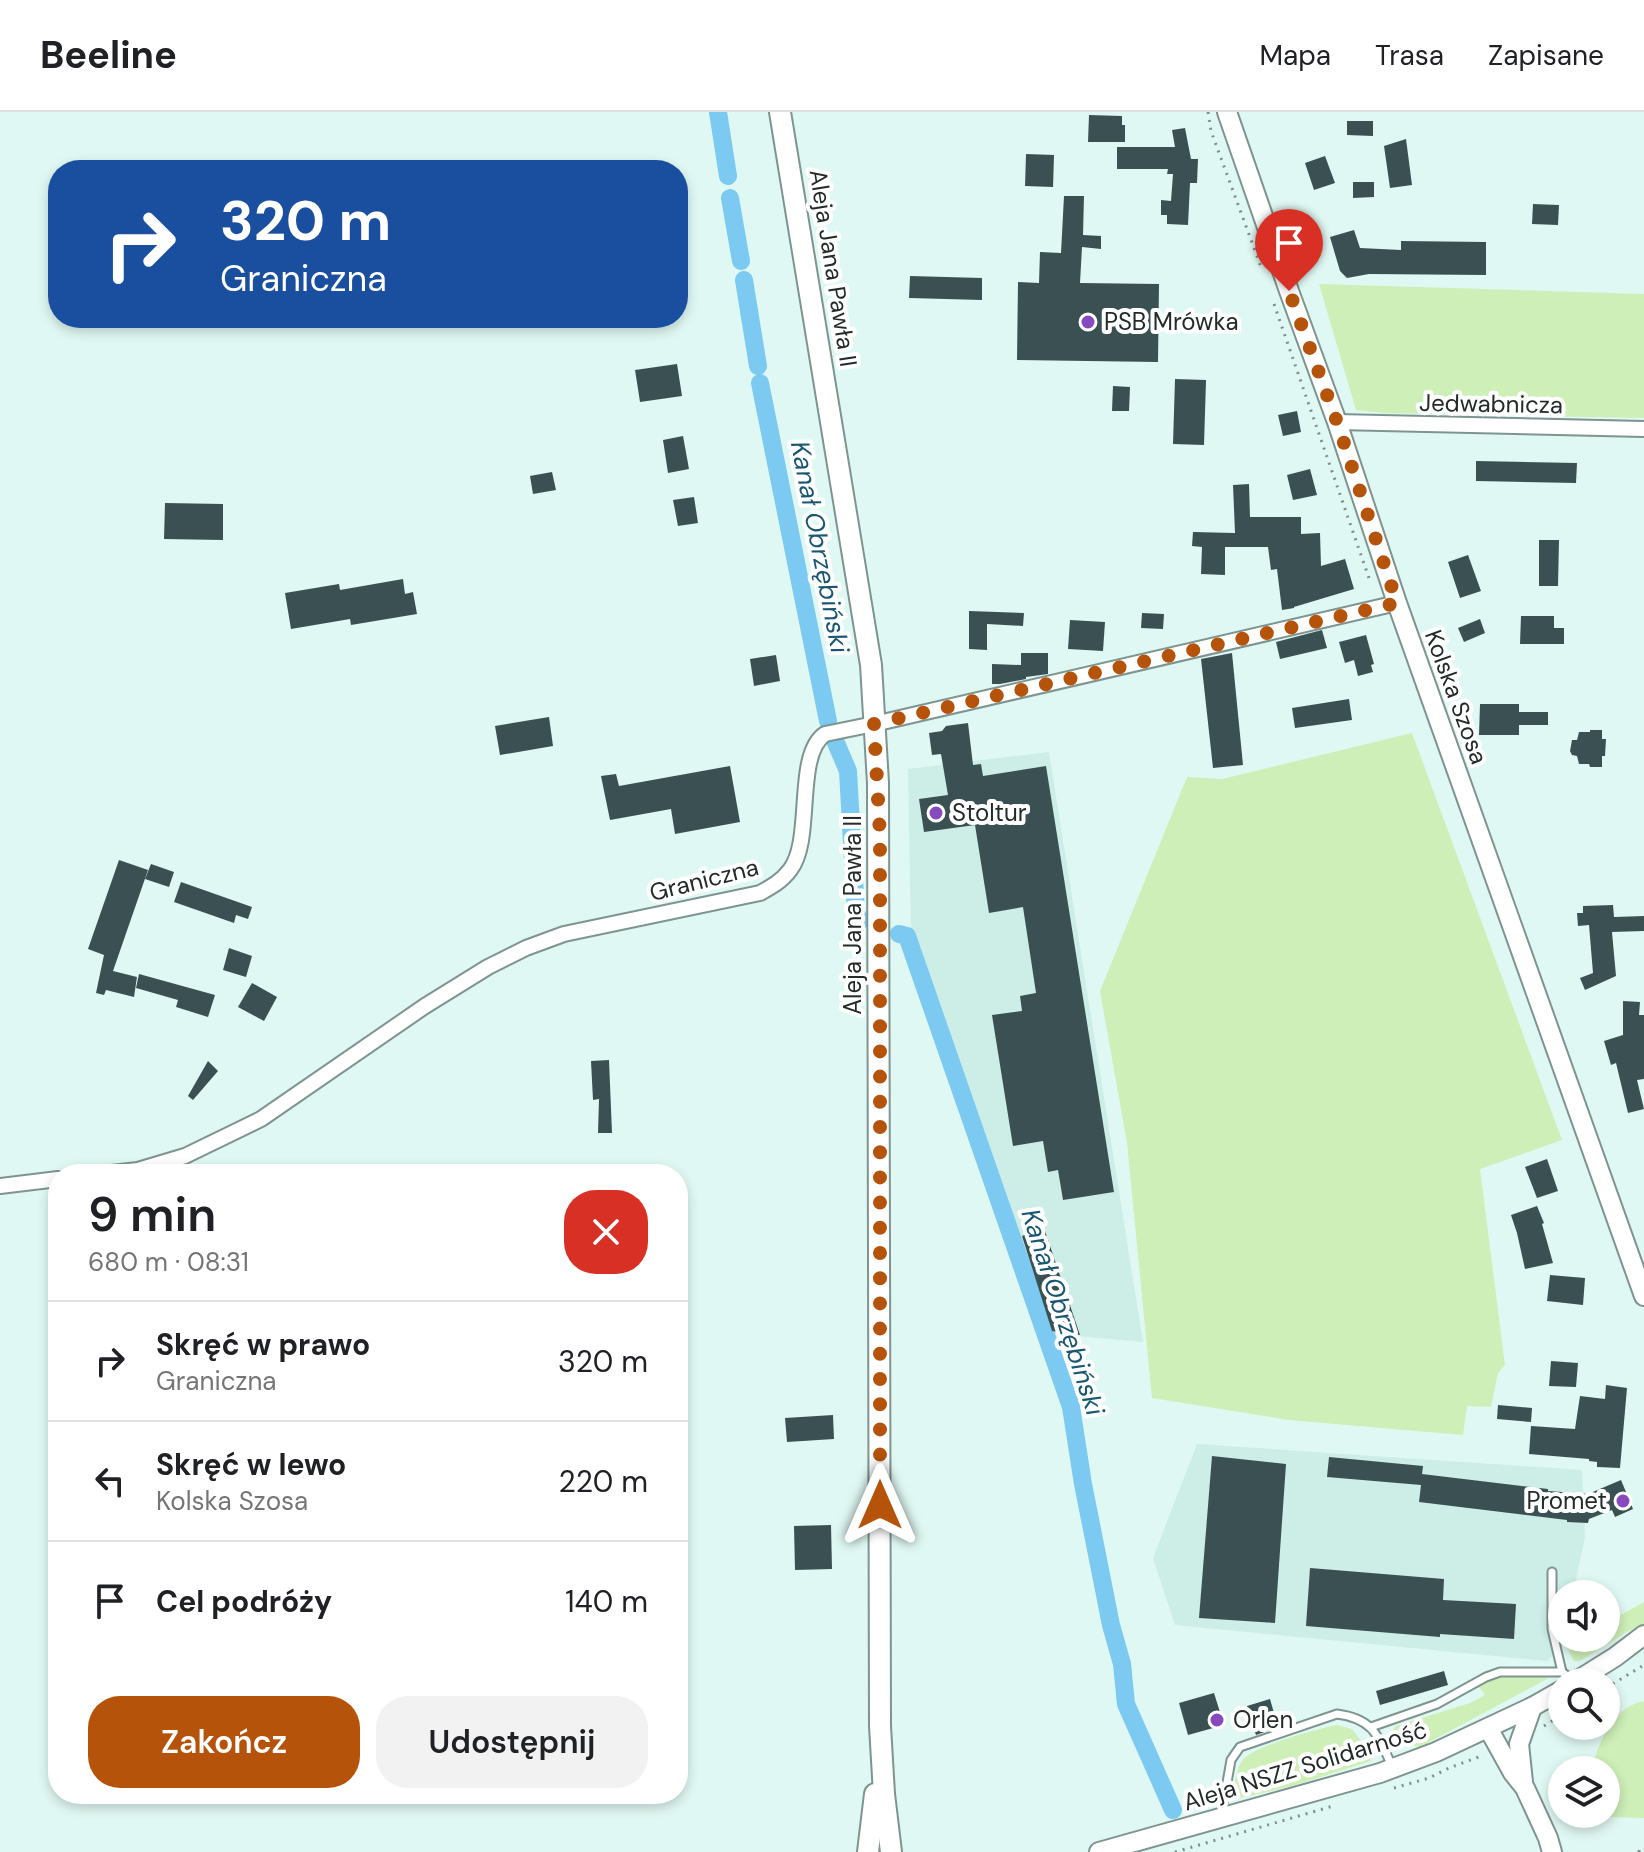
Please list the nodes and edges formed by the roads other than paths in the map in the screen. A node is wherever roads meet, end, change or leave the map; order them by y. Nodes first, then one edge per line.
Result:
1 (780, 112) edge
2 (1227, 112) edge
3 (1337, 422) junction
4 (1644, 429) edge
5 (1388, 605) junction
6 (874, 724) junction
7 (158, 1164) edge
8 (48, 1180) edge
9 (0, 1186) edge
10 (1644, 1296) edge
11 (1552, 1572) dead end
12 (1644, 1635) edge
13 (1644, 1647) edge
14 (1615, 1657) junction
15 (1564, 1668) edge
16 (1593, 1668) edge
17 (1548, 1678) edge
18 (1548, 1695) edge
19 (1532, 1707) junction
20 (880, 1726) junction
21 (1371, 1727) junction
22 (1488, 1728) junction
23 (1393, 1768) junction
24 (1525, 1788) junction
25 (1221, 1818) junction
26 (868, 1852) edge
27 (891, 1852) edge
28 (1099, 1852) edge
29 (1552, 1852) edge

1 - 6 main road, Aleja Jana Pawła II
2 - 3 street, Kolska Szosa
3 - 4 street, Jedwabnicza
3 - 5 street, Kolska Szosa
5 - 6 street, Graniczna
5 - 10 street, Kolska Szosa
6 - 7 street, Graniczna
6 - 20 main road, Aleja Jana Pawła II
8 - 9 street
11 - 15 lane
12 - 14 street, Aleja NSZZ Solidarność
13 - 14 street, Aleja NSZZ Solidarność
14 - 16 street, Aleja NSZZ Solidarność
17 - 21 lane
18 - 19 street, Aleja NSZZ Solidarność
19 - 22 street, Aleja NSZZ Solidarność
19 - 24 street
20 - 26 main road, Aleja Jana Pawła II
20 - 27 main road, Aleja Jana Pawła II
21 - 23 lane
21 - 25 lane
22 - 23 street, Aleja NSZZ Solidarność
22 - 24 street
23 - 25 street, Aleja NSZZ Solidarność
24 - 29 street
25 - 28 street, Aleja NSZZ Solidarność

